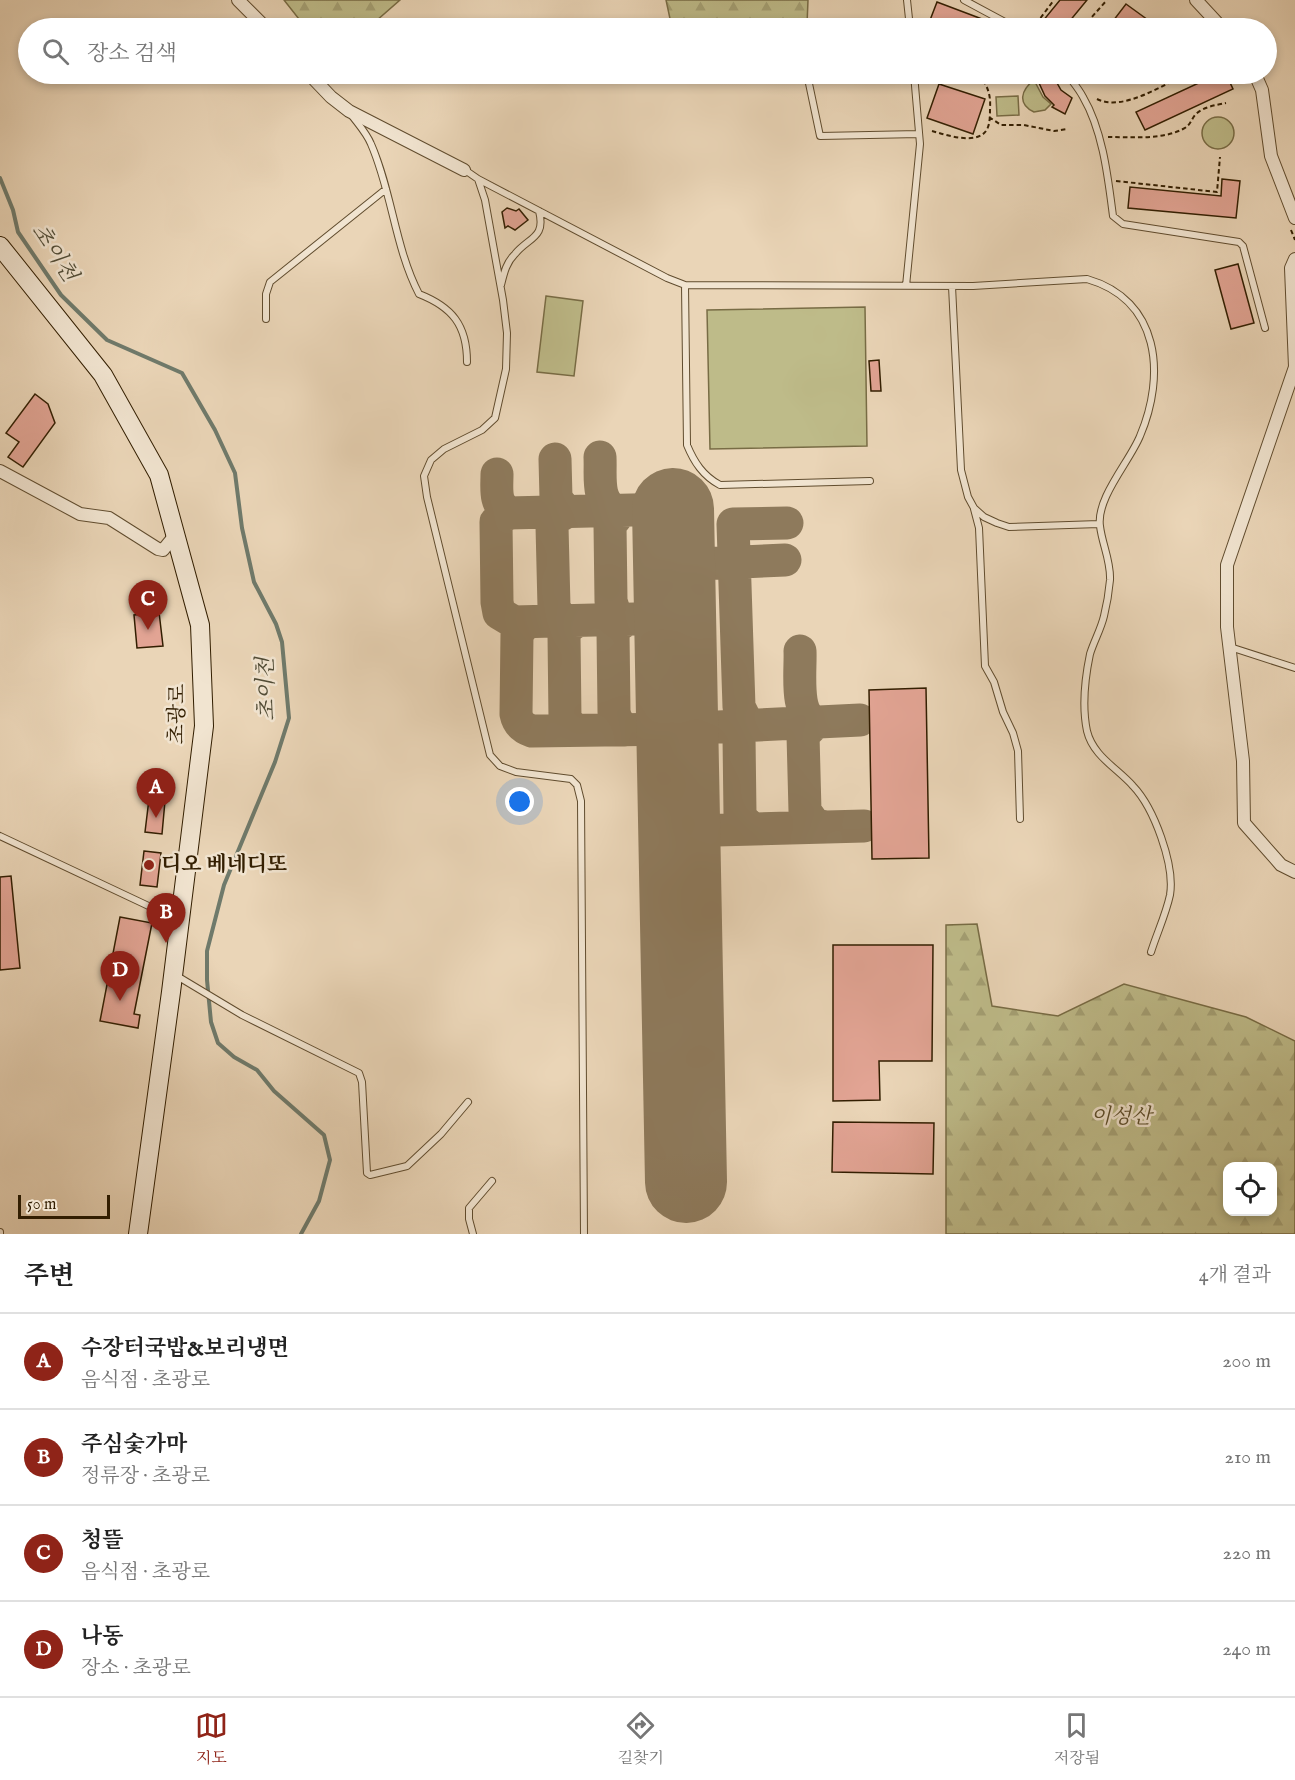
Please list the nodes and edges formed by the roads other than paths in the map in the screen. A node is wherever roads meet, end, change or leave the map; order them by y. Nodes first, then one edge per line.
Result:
1 (238, 0) edge
2 (907, 0) edge
3 (964, 0) edge
4 (1196, 0) edge
5 (256, 18) edge
6 (909, 18) edge
7 (997, 18) edge
8 (1213, 18) edge
9 (319, 84) edge
10 (809, 84) edge
11 (915, 84) edge
12 (1074, 84) edge
13 (1259, 84) edge
14 (349, 111) junction
15 (919, 135) junction
16 (464, 170) joint
17 (478, 179) junction
18 (386, 189) junction
19 (539, 211) junction
20 (1295, 218) edge
21 (0, 246) edge
22 (1295, 259) edge
23 (685, 285) junction
24 (952, 285) junction
25 (906, 286) junction
26 (500, 288) junction
27 (266, 319) dead end
28 (1265, 328) dead end
29 (467, 362) dead end
30 (1295, 367) edge
31 (0, 471) edge
32 (870, 481) dead end
33 (974, 508) junction
34 (1099, 524) junction
35 (174, 530) junction
36 (1229, 647) junction
37 (1295, 668) edge
38 (1020, 819) dead end
39 (0, 836) edge
40 (1295, 872) edge
41 (179, 931) junction
42 (1151, 952) dead end
43 (173, 974) junction
44 (468, 1102) dead end
45 (492, 1181) dead end
46 (138, 1234) edge
47 (473, 1234) edge
48 (584, 1234) edge

1 - 5 street
2 - 6 lane
3 - 7 lane
4 - 8 street
9 - 14 street
10 - 15 lane
11 - 15 lane
12 - 28 lane
13 - 20 street
14 - 16 street
14 - 18 lane
15 - 25 lane
16 - 17 lane
17 - 19 lane
17 - 26 lane
18 - 27 lane
18 - 29 lane
19 - 23 lane
19 - 26 lane
21 - 35 street, 초광로
22 - 30 street
23 - 25 lane
23 - 32 lane
24 - 25 lane
24 - 33 lane
24 - 34 lane
26 - 48 lane
30 - 36 street
31 - 35 street
33 - 34 lane
33 - 38 lane
34 - 42 lane
35 - 41 street, 초광로
36 - 37 lane
36 - 40 street
39 - 41 lane
41 - 43 street, 초광로
43 - 44 lane
43 - 46 street, 초광로
45 - 47 lane

